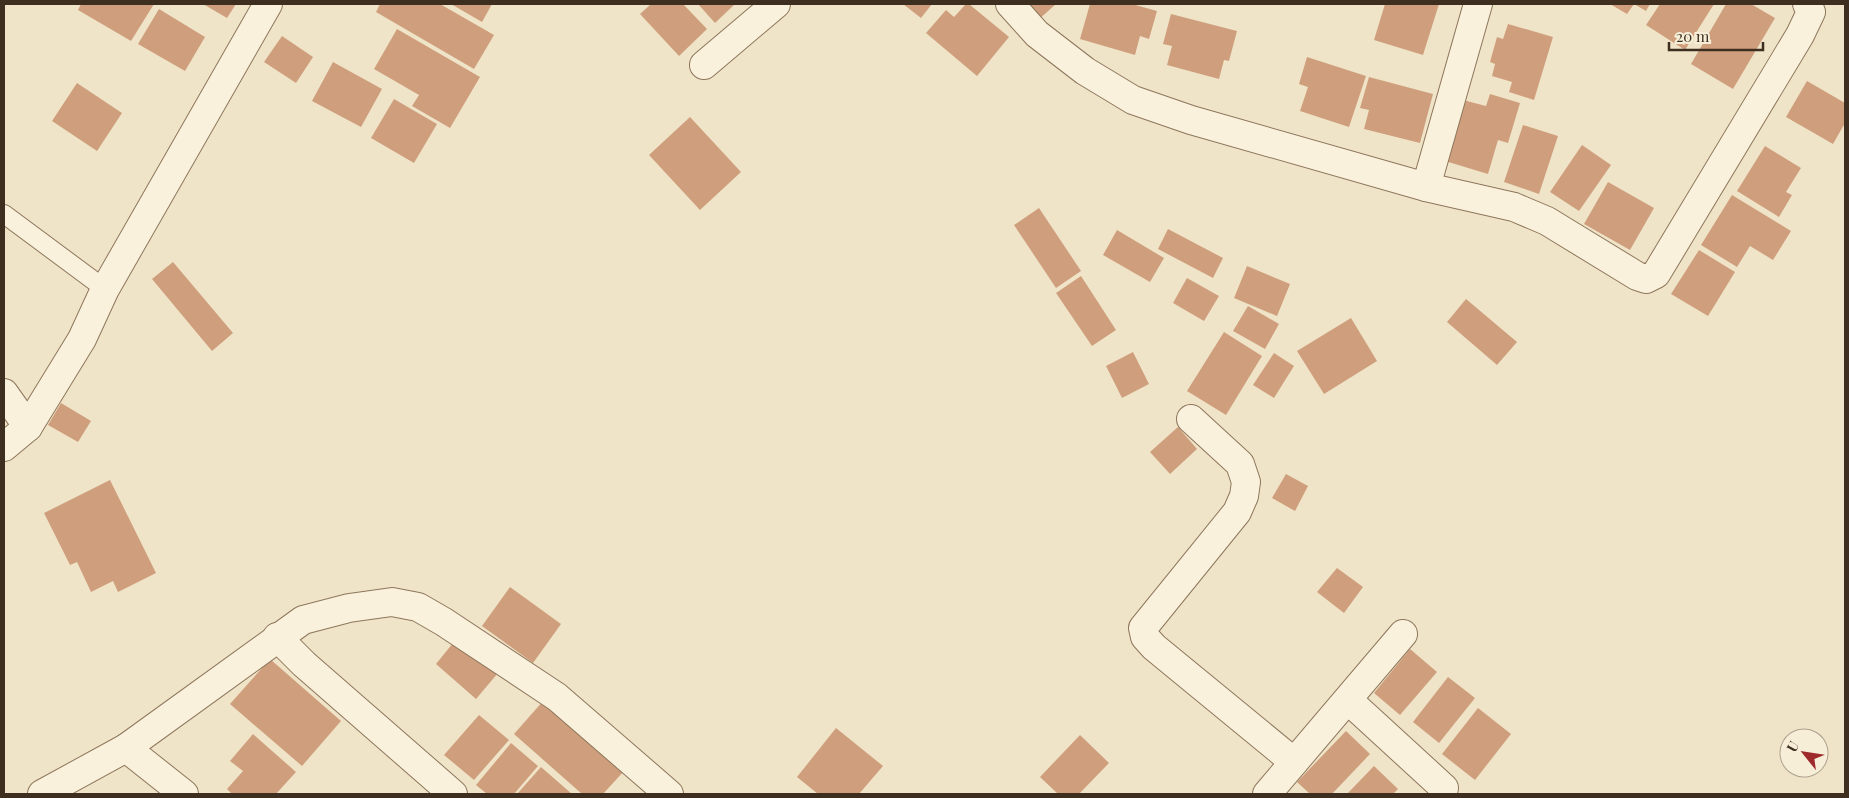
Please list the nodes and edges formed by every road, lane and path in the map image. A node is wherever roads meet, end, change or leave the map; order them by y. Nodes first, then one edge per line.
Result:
1 (268, 4) edge
2 (776, 4) edge
3 (1010, 4) edge
4 (1478, 4) edge
5 (1806, 4) edge
6 (704, 65) dead end
7 (1426, 187) junction
8 (4, 214) edge
9 (105, 289) junction
10 (4, 393) edge
11 (1191, 419) dead end
12 (28, 427) junction
13 (4, 447) edge
14 (1404, 634) dead end
15 (277, 637) junction
16 (1348, 700) junction
17 (126, 748) junction
18 (1294, 762) junction
19 (1444, 788) dead end
20 (42, 794) edge
21 (184, 794) edge
22 (453, 794) edge
23 (670, 794) edge
24 (1267, 794) edge

1 - 9 street
2 - 6 street
3 - 7 street
4 - 7 street
5 - 7 street
8 - 9 lane
9 - 12 street
10 - 12 street
11 - 18 street
12 - 13 street
14 - 16 street
15 - 17 street
15 - 22 street
15 - 23 street
16 - 18 street
16 - 19 street
17 - 20 street
17 - 21 street
18 - 24 street

